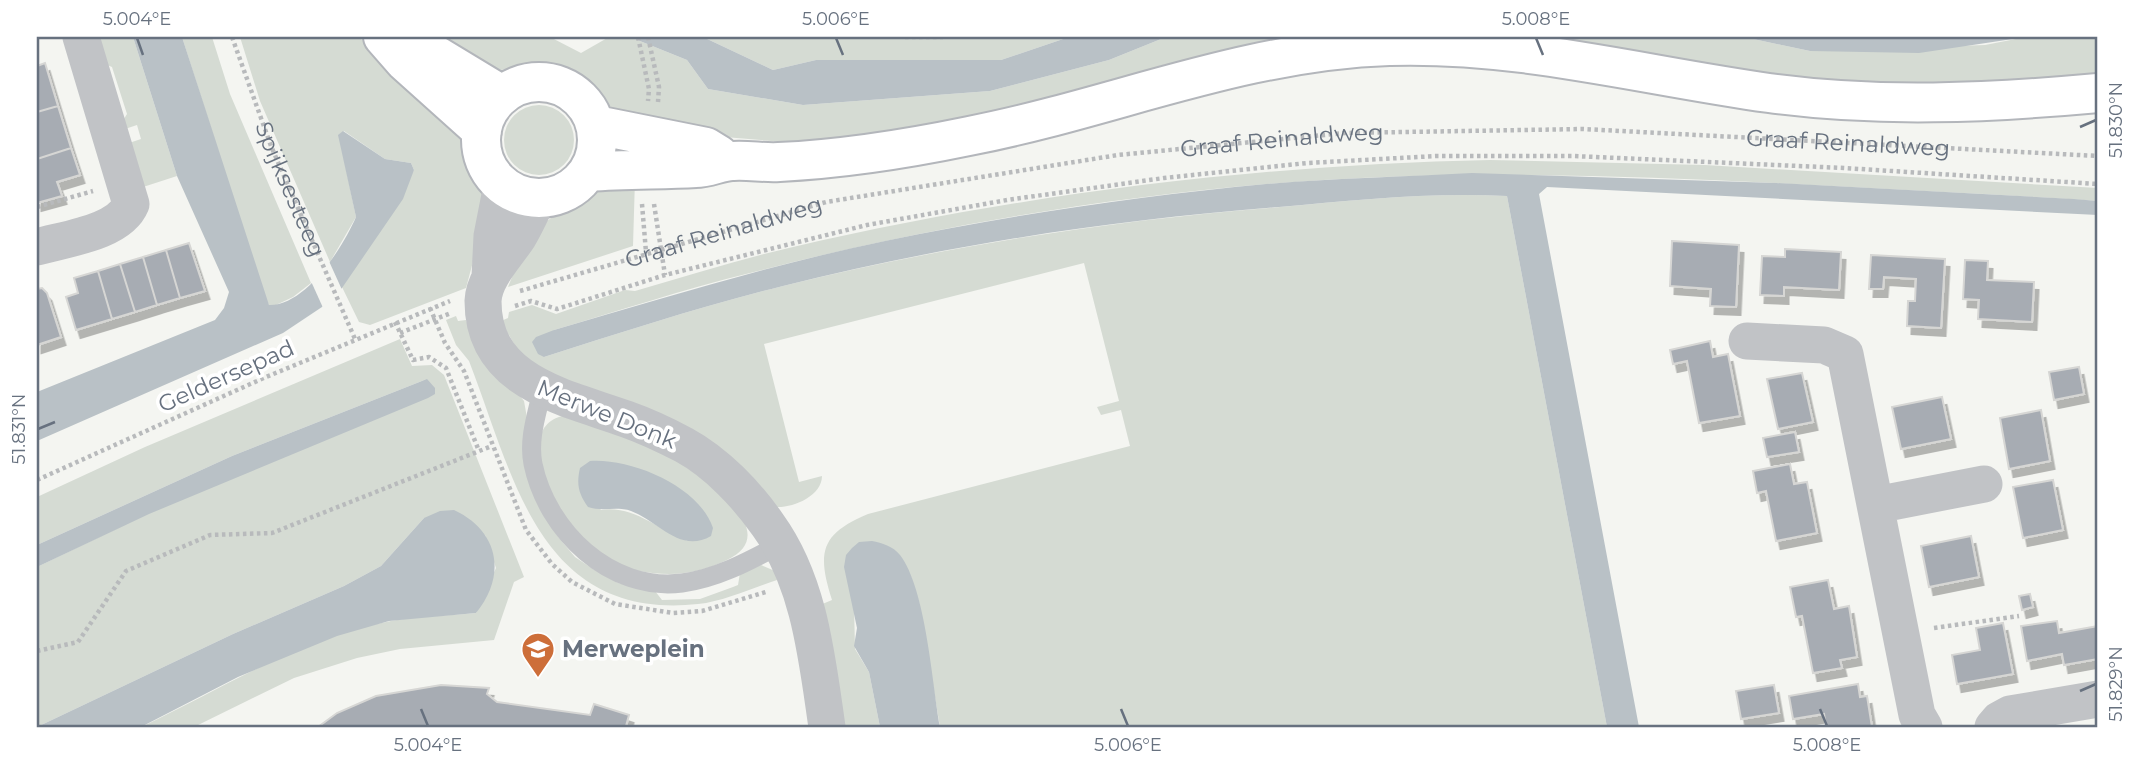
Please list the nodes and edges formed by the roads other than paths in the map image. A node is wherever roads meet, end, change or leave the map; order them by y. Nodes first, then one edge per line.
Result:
1 (81, 37) edge
2 (383, 37) edge
3 (406, 37) edge
4 (2098, 93) edge
5 (502, 95) junction
6 (596, 125) junction
7 (482, 131) junction
8 (730, 161) junction
9 (589, 172) junction
10 (502, 185) junction
11 (538, 198) junction
12 (37, 247) edge
13 (485, 296) junction
14 (1747, 341) dead end
15 (542, 391) junction
16 (1984, 484) dead end
17 (1876, 505) junction
18 (781, 544) junction
19 (2098, 699) edge
20 (827, 727) edge
21 (1924, 727) edge
22 (1993, 727) edge

1 - 12 street
2 - 7 main road
3 - 5 main road
4 - 8 main road, Graaf Reinaldweg
5 - 6 main road
5 - 7 main road
6 - 8 main road, Graaf Reinaldweg
6 - 9 main road
7 - 10 main road
8 - 9 main road, Graaf Reinaldweg
9 - 11 main road
10 - 11 main road
10 - 13 street, Merwe Donk
11 - 13 street
13 - 15 street, Merwe Donk
14 - 17 street
15 - 18 street, Merwe Donk
15 - 18 lane
16 - 17 street
17 - 21 street
18 - 20 street, Merwe Donk
19 - 22 street

